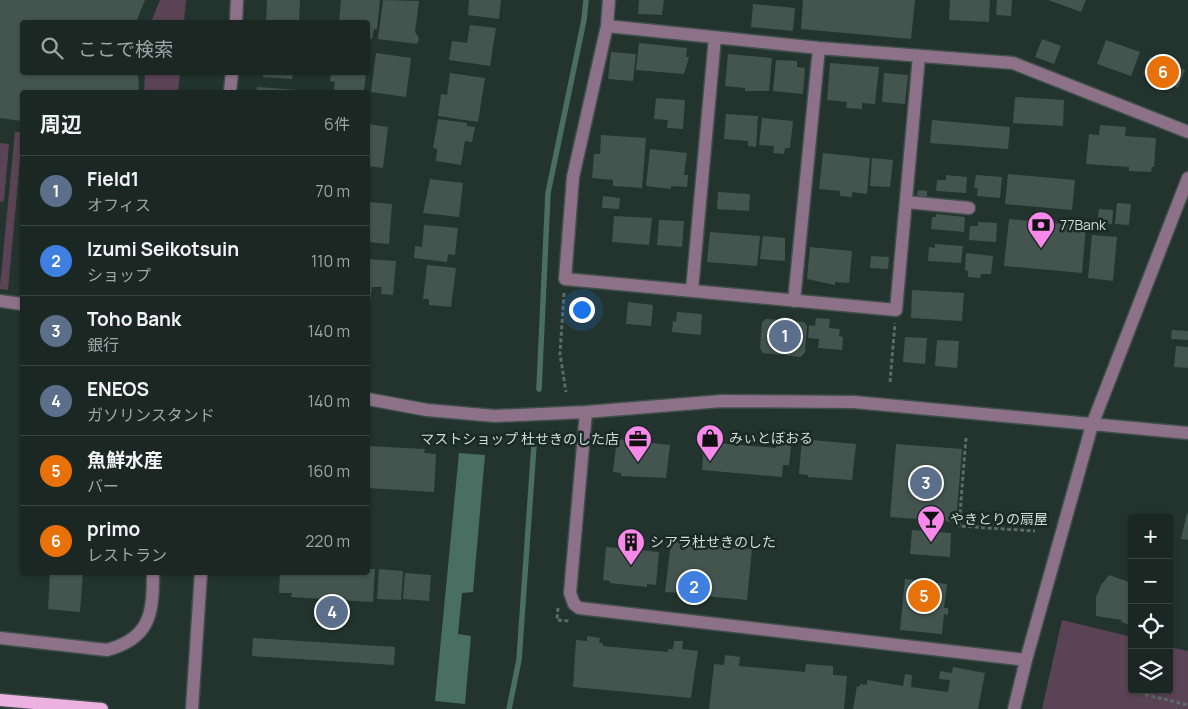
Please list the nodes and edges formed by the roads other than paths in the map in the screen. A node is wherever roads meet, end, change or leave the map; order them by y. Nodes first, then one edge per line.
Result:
1 (237, 0) edge
2 (609, 0) edge
3 (236, 20) edge
4 (607, 26) junction
5 (715, 37) junction
6 (819, 48) junction
7 (919, 56) junction
8 (232, 75) edge
9 (230, 90) edge
10 (1188, 132) edge
11 (1188, 178) edge
12 (906, 202) junction
13 (969, 208) dead end
14 (692, 290) junction
15 (0, 301) edge
16 (794, 301) junction
17 (20, 304) edge
18 (370, 400) edge
19 (586, 412) junction
20 (1092, 425) junction
21 (1188, 434) edge
22 (153, 575) edge
23 (201, 575) edge
24 (0, 638) edge
25 (1026, 660) junction
26 (0, 700) edge
27 (102, 709) edge
28 (192, 709) edge
29 (1014, 709) edge

1 - 3 street
2 - 4 street
4 - 5 street
4 - 14 street
5 - 6 street
5 - 14 street
6 - 7 street
6 - 16 street
7 - 10 street
7 - 12 street
8 - 9 street
11 - 20 street
12 - 13 street
12 - 16 street
14 - 16 street
15 - 17 street
18 - 19 street
19 - 20 street
19 - 25 street
20 - 21 street
20 - 25 street
22 - 24 street
23 - 28 street
25 - 29 street
26 - 27 main road

